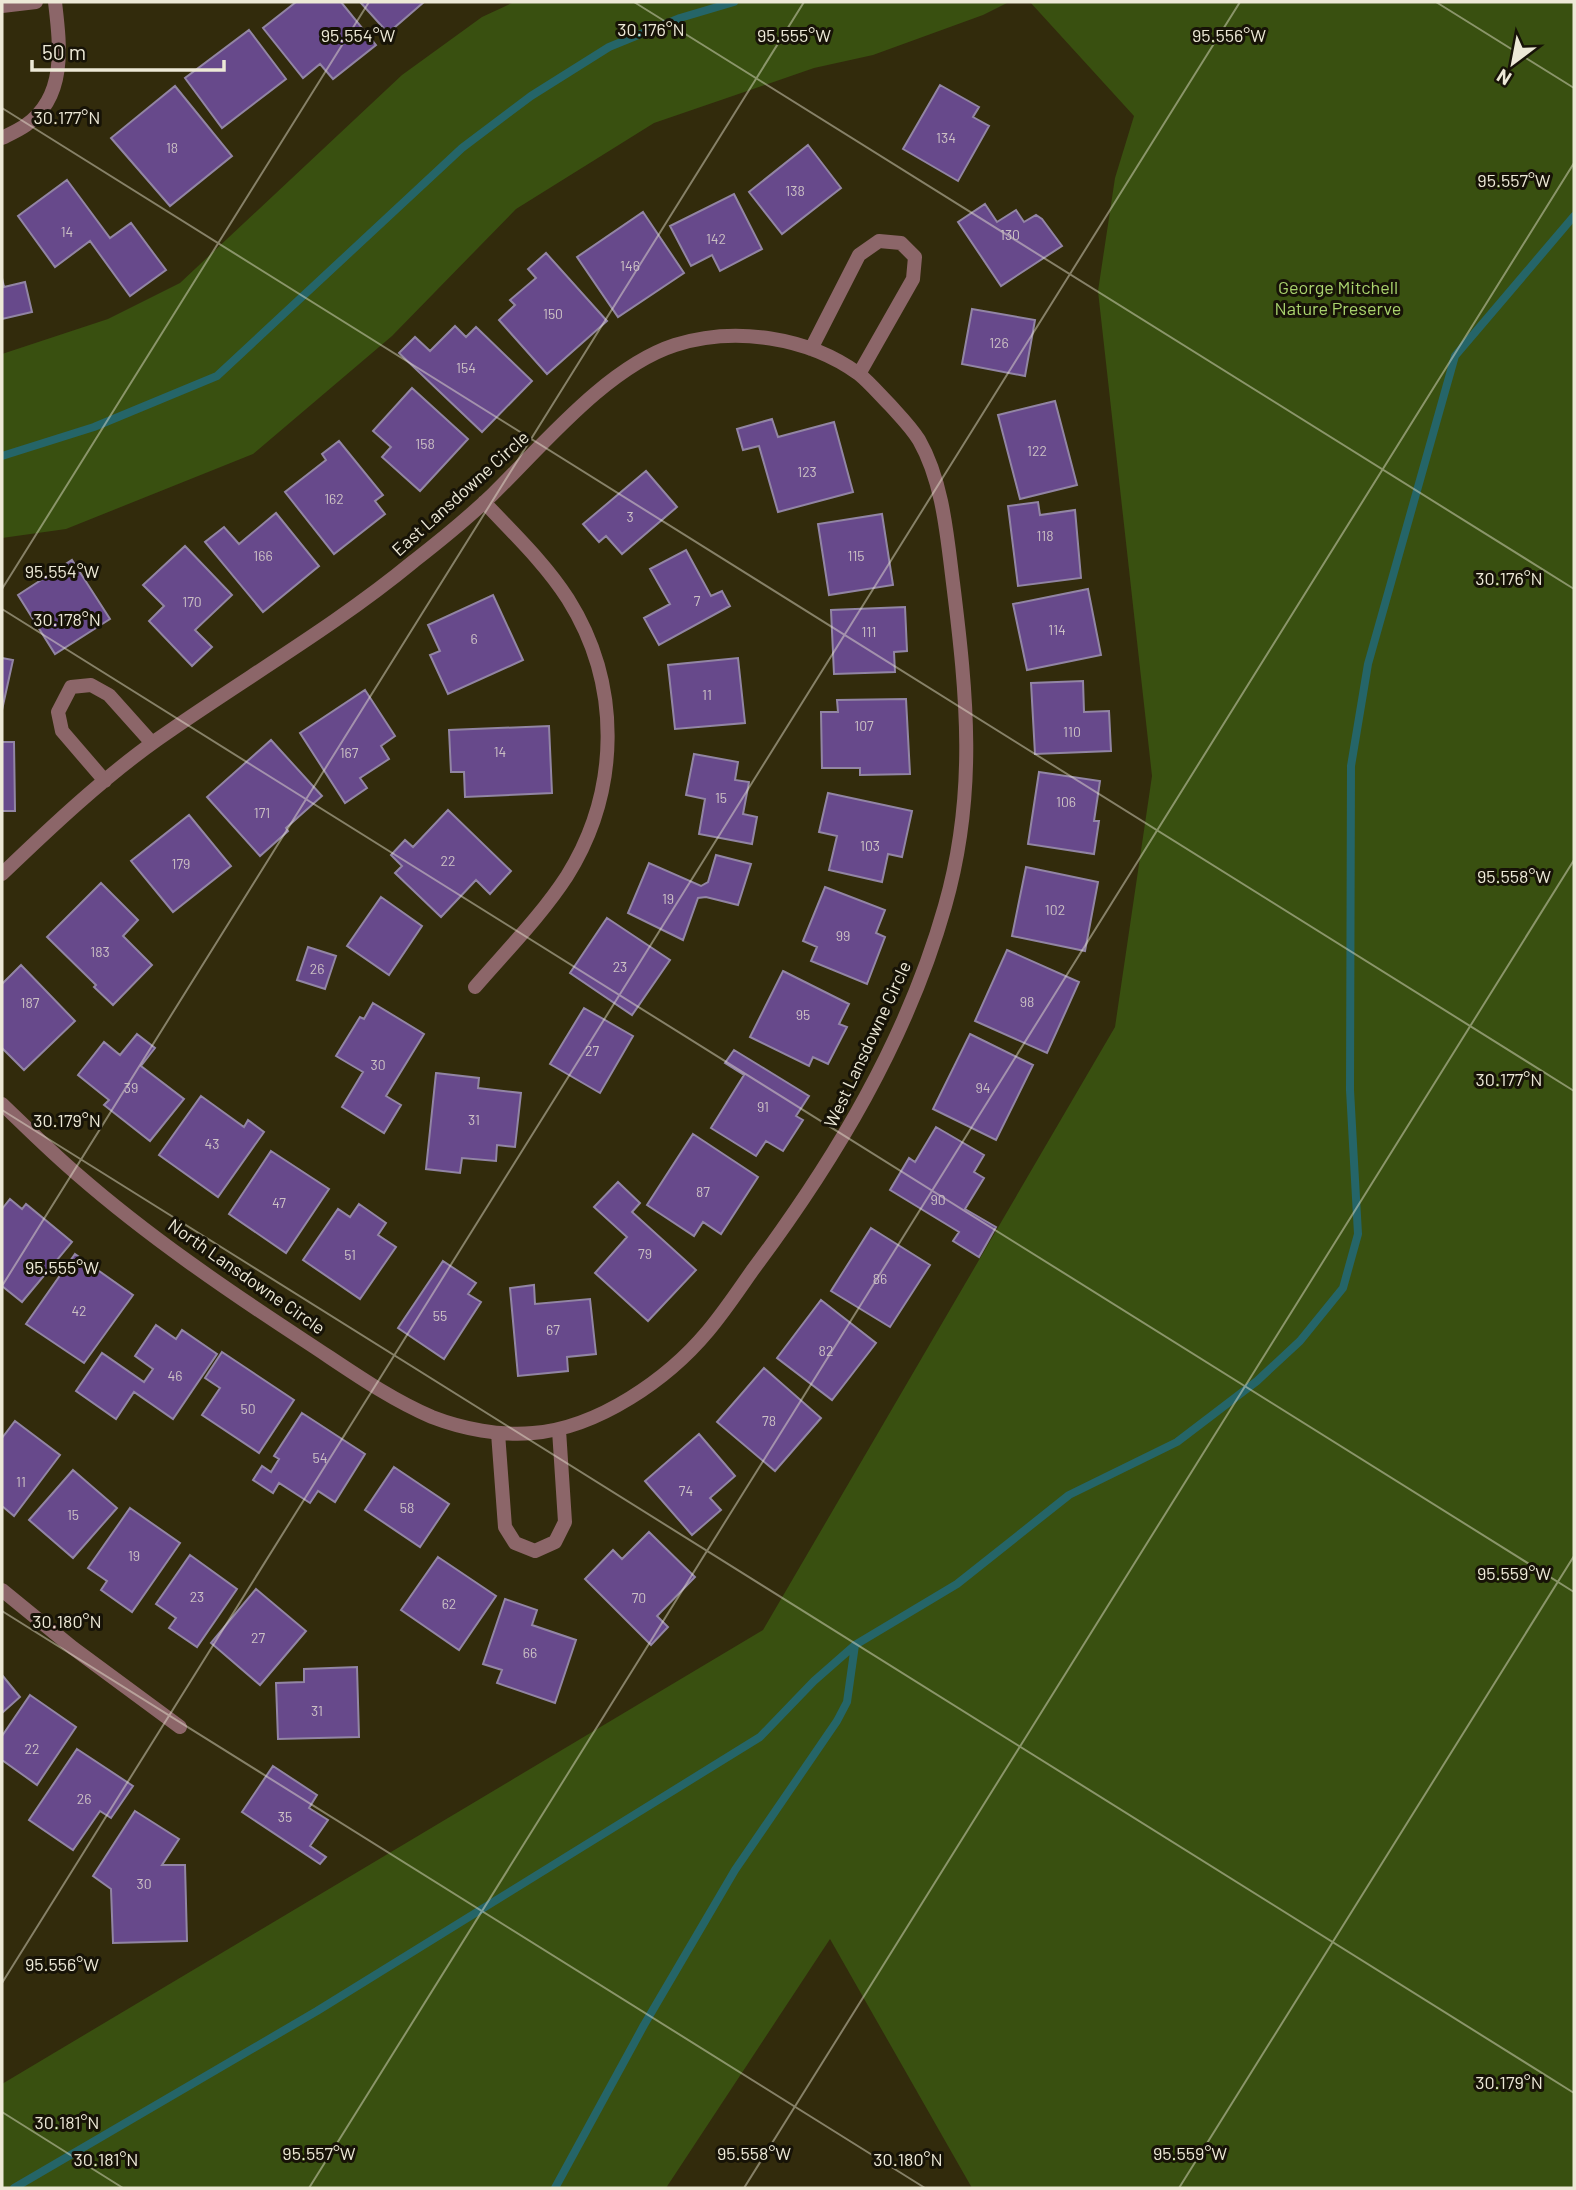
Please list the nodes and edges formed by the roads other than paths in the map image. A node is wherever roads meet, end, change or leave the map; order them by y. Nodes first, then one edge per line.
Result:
1 (36, 2) edge
2 (55, 2) edge
3 (2, 6) edge
4 (2, 138) edge
5 (811, 349) junction
6 (833, 359) joint
7 (859, 374) junction
8 (484, 502) junction
9 (152, 743) junction
10 (105, 781) junction
11 (2, 874) edge
12 (475, 987) dead end
13 (2, 1104) edge
14 (559, 1430) junction
15 (498, 1433) junction
16 (528, 1434) joint
17 (2, 1590) edge
18 (180, 1727) dead end

1 - 3 street
2 - 4 street
5 - 6 street, East Lansdowne Circle
5 - 7 street
5 - 8 street, East Lansdowne Circle
6 - 7 street, West Lansdowne Circle
7 - 14 street, West Lansdowne Circle
8 - 9 street, East Lansdowne Circle
8 - 12 street
9 - 10 street, East Lansdowne Circle
9 - 10 street
10 - 11 street, East Lansdowne Circle
13 - 15 street, North Lansdowne Circle
14 - 15 street
14 - 16 street, West Lansdowne Circle
15 - 16 street, North Lansdowne Circle
17 - 18 street

